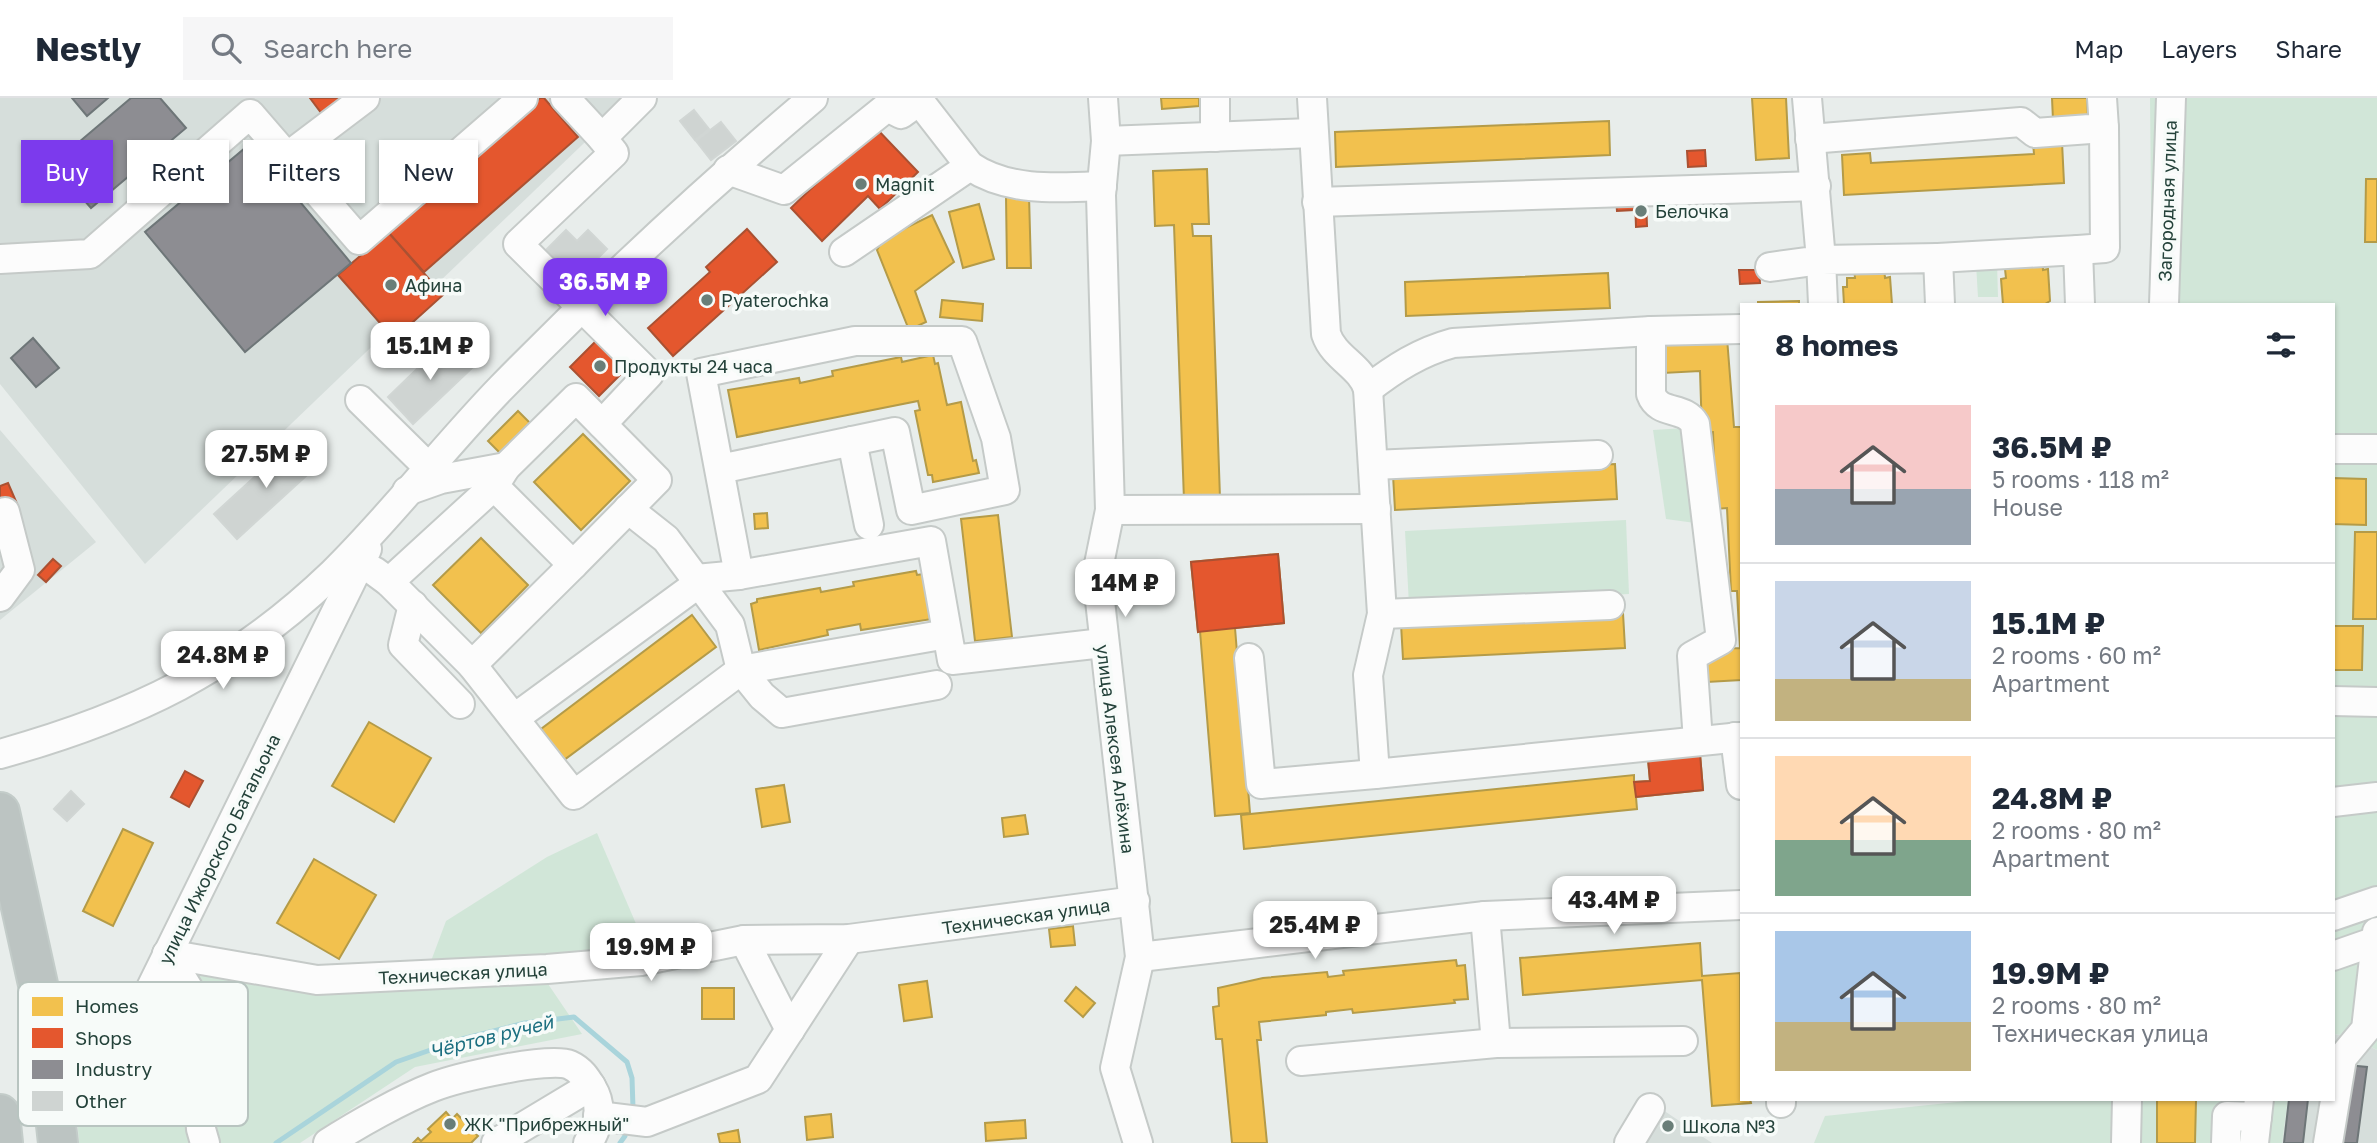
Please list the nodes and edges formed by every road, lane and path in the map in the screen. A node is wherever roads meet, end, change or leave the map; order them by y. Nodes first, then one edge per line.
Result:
1 (365, 98) edge
2 (523, 98) edge
3 (565, 98) edge
4 (642, 98) edge
5 (813, 98) edge
6 (1103, 98) edge
7 (1215, 98) edge
8 (1312, 98) edge
9 (1807, 98) edge
10 (2102, 98) edge
11 (2171, 98) edge
12 (918, 99) edge
13 (2104, 128) junction
14 (1312, 133) junction
15 (1215, 137) junction
16 (602, 138) junction
17 (1810, 139) junction
18 (272, 140) edge
19 (309, 140) edge
20 (1106, 141) junction
21 (970, 166) junction
22 (728, 170) junction
23 (1102, 186) junction
24 (1816, 186) junction
25 (1317, 202) junction
26 (327, 203) edge
27 (2078, 250) junction
28 (844, 252) dead end
29 (1938, 258) junction
30 (0, 260) edge
31 (1821, 260) junction
32 (1769, 267) dead end
33 (1823, 303) edge
34 (1940, 303) edge
35 (2080, 303) edge
36 (2164, 303) edge
37 (584, 305) junction
38 (1740, 329) edge
39 (1651, 331) junction
40 (1368, 389) junction
41 (360, 400) dead end
42 (601, 424) junction
43 (852, 441) junction
44 (2335, 449) edge
45 (2377, 449) edge
46 (1598, 455) dead end
47 (1373, 464) junction
48 (428, 467) junction
49 (720, 468) junction
50 (500, 476) junction
51 (407, 491) junction
52 (628, 509) junction
53 (1376, 509) junction
54 (1110, 510) junction
55 (5, 512) dead end
56 (380, 521) junction
57 (869, 525) dead end
58 (573, 565) junction
59 (358, 566) junction
60 (739, 575) junction
61 (697, 581) junction
62 (389, 582) junction
63 (0, 597) edge
64 (413, 605) junction
65 (1610, 605) dead end
66 (1382, 614) junction
67 (947, 634) junction
68 (1103, 643) junction
69 (1248, 658) dead end
70 (472, 665) junction
71 (741, 670) junction
72 (937, 685) dead end
73 (2335, 701) edge
74 (2377, 702) edge
75 (460, 704) dead end
76 (516, 717) junction
77 (1738, 737) edge
78 (1698, 741) junction
79 (0, 754) edge
80 (1740, 769) edge
81 (1375, 774) junction
82 (2377, 797) edge
83 (2335, 802) edge
84 (0, 812) edge
85 (1135, 901) junction
86 (2377, 901) edge
87 (1740, 905) edge
88 (2335, 915) edge
89 (1485, 916) junction
90 (2376, 937) edge
91 (849, 939) junction
92 (744, 940) junction
93 (167, 954) junction
94 (2335, 955) edge
95 (1140, 957) junction
96 (37, 982) edge
97 (152, 982) edge
98 (185, 982) edge
99 (790, 1030) junction
100 (1684, 1041) dead end
101 (1496, 1043) junction
102 (1301, 1061) dead end
103 (591, 1086) junction
104 (2335, 1100) edge
105 (2127, 1101) edge
106 (2335, 1101) edge
107 (1650, 1108) dead end
108 (0, 1114) edge
109 (598, 1116) junction
110 (2256, 1120) edge
111 (201, 1126) edge
112 (3, 1143) edge
113 (205, 1143) edge
114 (328, 1143) edge
115 (496, 1143) edge
116 (588, 1143) edge
117 (1138, 1143) edge
118 (1629, 1143) edge
119 (2126, 1143) edge
120 (2226, 1143) edge
121 (2328, 1143) edge

1 - 19 street
2 - 26 street
3 - 16 street
4 - 16 street
5 - 22 street, улица Ижорского Батальона
6 - 20 street, улица Алексея Алёхина
7 - 15 street
8 - 14 street
9 - 17 street
10 - 13 street
11 - 36 street, Загородная улица
12 - 21 street
12 - 22 street
13 - 17 street
13 - 27 street
14 - 15 street
14 - 25 street
15 - 20 street
16 - 37 street
17 - 24 street
18 - 30 street
20 - 23 street, улица Алексея Алёхина
21 - 23 street
21 - 28 street
22 - 37 street, улица Ижорского Батальона
23 - 54 street, улица Алексея Алёхина
24 - 25 street
24 - 31 street
25 - 40 street
27 - 29 street
27 - 35 street
29 - 31 street
29 - 34 street
31 - 32 street
31 - 33 street
37 - 42 street
37 - 48 street, улица Ижорского Батальона
38 - 39 street
39 - 40 street
39 - 78 street
40 - 47 street
41 - 48 street
42 - 50 street
42 - 52 street
43 - 49 street
43 - 49 street
43 - 57 street
44 - 45 street
46 - 47 street
47 - 53 street
48 - 51 street, улица Ижорского Батальона
49 - 60 street
50 - 51 street
50 - 58 street
50 - 62 street
51 - 56 street, улица Ижорского Батальона
52 - 58 street
52 - 61 street
53 - 54 street
53 - 66 street
54 - 68 street, улица Алексея Алёхина
55 - 63 street
56 - 59 street, улица Ижорского Батальона
56 - 79 street, улица Ижорского Батальона
58 - 70 street
59 - 62 street
59 - 93 street, улица Ижорского Батальона
60 - 61 street
60 - 67 street
61 - 71 street
61 - 76 street
62 - 64 street
64 - 70 street
64 - 75 street
65 - 66 street
66 - 81 street
67 - 68 street
67 - 71 street
68 - 85 street, улица Алексея Алёхина
69 - 81 street
70 - 76 street
71 - 72 street
71 - 76 street
73 - 74 street
77 - 78 street
77 - 80 street
78 - 81 street
82 - 83 street
84 - 96 highway
85 - 91 street, Техническая улица
85 - 95 street, улица Алексея Алёхина
86 - 88 street
87 - 89 street
89 - 95 street
89 - 101 street
90 - 94 street
90 - 104 street
91 - 92 street, Техническая улица
91 - 99 street
92 - 93 street, Техническая улица
92 - 99 street
93 - 97 street, улица Ижорского Батальона
93 - 98 street
95 - 117 street, улица Алексея Алёхина
99 - 109 street
100 - 101 street
101 - 102 street
103 - 109 street
103 - 114 street
103 - 115 street
105 - 119 street
106 - 121 street
107 - 118 street
108 - 112 highway
109 - 116 street
110 - 120 street
111 - 113 street

